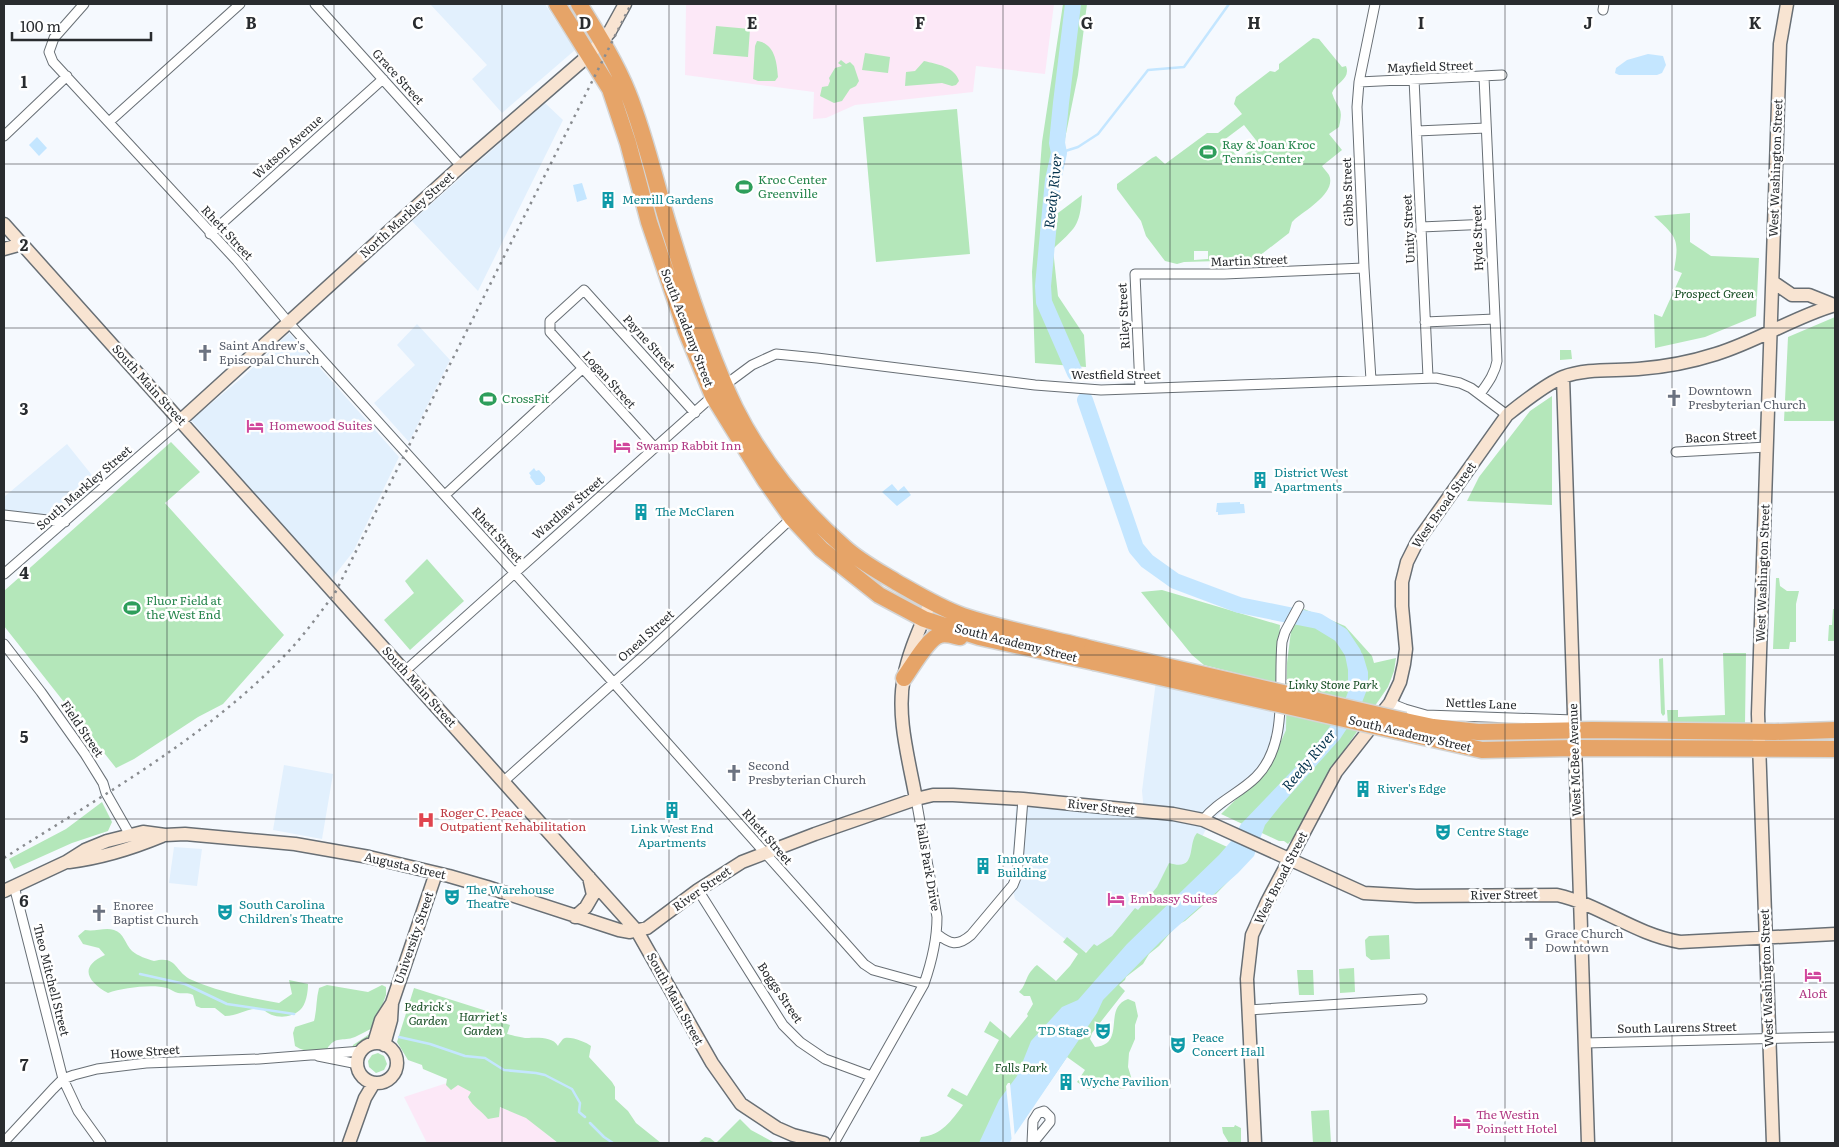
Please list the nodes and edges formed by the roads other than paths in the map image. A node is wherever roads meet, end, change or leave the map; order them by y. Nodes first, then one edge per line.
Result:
1 (85, 4) edge
2 (240, 4) edge
3 (315, 4) edge
4 (558, 4) edge
5 (579, 4) edge
6 (626, 4) edge
7 (1375, 4) edge
8 (1787, 4) edge
9 (601, 40) junction
10 (588, 54) junction
11 (1502, 75) dead end
12 (67, 76) junction
13 (1484, 77) junction
14 (383, 79) junction
15 (1414, 79) junction
16 (1359, 82) junction
17 (108, 122) junction
18 (1486, 128) junction
19 (1417, 131) junction
20 (4, 136) edge
21 (461, 166) junction
22 (4, 224) edge
23 (1490, 224) junction
24 (1421, 228) junction
25 (210, 234) junction
26 (22, 244) junction
27 (4, 250) edge
28 (1364, 268) junction
29 (1135, 274) joint
30 (1772, 282) junction
31 (584, 290) joint
32 (1835, 305) edge
33 (1496, 319) junction
34 (288, 322) junction
35 (1425, 322) junction
36 (1771, 332) junction
37 (582, 369) junction
38 (1428, 377) junction
39 (1562, 377) junction
40 (1371, 380) junction
41 (1140, 388) junction
42 (719, 391) junction
43 (1480, 394) junction
44 (695, 413) junction
45 (1507, 416) junction
46 (181, 420) junction
47 (1767, 447) junction
48 (655, 448) junction
49 (1676, 452) dead end
50 (445, 495) junction
51 (797, 513) junction
52 (4, 515) edge
53 (64, 522) junction
54 (514, 572) junction
55 (4, 574) edge
56 (931, 601) junction
57 (1299, 606) dead end
58 (924, 619) junction
59 (979, 637) junction
60 (4, 644) edge
61 (1093, 655) junction
62 (405, 671) junction
63 (904, 678) junction
64 (613, 682) junction
65 (1390, 703) junction
66 (1574, 725) junction
67 (1401, 726) junction
68 (1835, 730) edge
69 (1759, 732) junction
70 (1575, 748) junction
71 (1759, 749) junction
72 (1835, 749) edge
73 (504, 782) junction
74 (916, 798) junction
75 (1023, 799) junction
76 (1203, 820) junction
77 (130, 835) junction
78 (165, 835) junction
79 (763, 852) junction
80 (1289, 860) junction
81 (66, 862) junction
82 (436, 873) junction
83 (589, 876) junction
84 (9, 889) edge
85 (698, 890) junction
86 (1580, 903) junction
87 (575, 917) junction
88 (637, 931) junction
89 (937, 934) junction
90 (1835, 934) edge
91 (1766, 938) junction
92 (924, 984) junction
93 (1422, 999) dead end
94 (1248, 1010) junction
95 (1835, 1037) edge
96 (1770, 1038) junction
97 (1585, 1043) junction
98 (379, 1044) junction
99 (362, 1051) junction
100 (316, 1055) junction
101 (360, 1070) junction
102 (871, 1076) junction
103 (63, 1079) junction
104 (374, 1083) junction
105 (365, 1098) junction
106 (4, 1142) edge
107 (102, 1143) edge
108 (349, 1143) edge
109 (824, 1143) edge
110 (834, 1143) edge
111 (1254, 1143) edge
112 (1588, 1143) edge
113 (1773, 1143) edge

1 - 12 street, Rhett Street
2 - 17 street
3 - 14 street, Grace Street
4 - 10 highway, South Academy Street
5 - 9 highway, South Academy Street
6 - 9 street, North Markley Street
7 - 16 street, Gibbs Street
8 - 30 street, West Washington Street
9 - 10 street, North Markley Street
9 - 42 highway, South Academy Street
10 - 21 street, North Markley Street
10 - 42 highway, South Academy Street
11 - 13 street, Mayfield Street
12 - 17 street, Rhett Street
12 - 20 street
13 - 15 street, Mayfield Street
13 - 18 street, Hyde Street
14 - 21 street, Grace Street
14 - 25 street, Watson Avenue
15 - 16 street, Mayfield Street
15 - 19 street, Unity Street
16 - 28 street, Gibbs Street
17 - 25 street, Rhett Street
18 - 19 street
18 - 23 street, Hyde Street
19 - 24 street, Unity Street
21 - 34 street, North Markley Street
22 - 26 street, South Main Street
23 - 24 street
23 - 33 street, Hyde Street
24 - 35 street, Unity Street
25 - 34 street, Rhett Street
26 - 27 street
26 - 46 street, South Main Street
28 - 29 street, Martin Street
28 - 40 street, Gibbs Street
29 - 41 street, Riley Street
30 - 32 street
30 - 36 street, West Washington Street
31 - 37 street, Logan Street
31 - 44 street, Payne Street
32 - 36 street, West Broad Street
33 - 35 street
33 - 43 street, Hyde Street
34 - 46 street, North Markley Street
34 - 50 street, Rhett Street
35 - 38 street, Unity Street
36 - 39 street, West Broad Street
36 - 47 street, West Washington Street
37 - 48 street, Logan Street
37 - 50 street
38 - 40 street, Westfield Street
38 - 43 street, Westfield Street
39 - 45 street, West Broad Street
39 - 66 street, West McBee Avenue
40 - 41 street, Westfield Street
41 - 42 street, Westfield Street
42 - 44 street, Wardlaw Street
42 - 51 highway, South Academy Street
43 - 45 street, Westfield Street
44 - 48 street, Wardlaw Street
45 - 65 street, West Broad Street
46 - 53 street, South Markley Street
46 - 62 street, South Main Street
47 - 49 street, Bacon Street
47 - 69 street, West Washington Street
48 - 54 street, Wardlaw Street
50 - 54 street, Rhett Street
51 - 56 highway, South Academy Street
51 - 58 highway, South Academy Street
51 - 64 street, Oneal Street
52 - 53 street
53 - 55 street, South Markley Street
54 - 62 street, Wardlaw Street
54 - 64 street, Rhett Street
56 - 58 street, Falls Park Drive
56 - 61 highway, South Academy Street
57 - 76 street
58 - 59 highway, South Academy Street
58 - 63 street, Falls Park Drive
59 - 61 highway, South Academy Street
59 - 63 highway
60 - 77 street, Field Street
61 - 67 highway, South Academy Street, bridge
62 - 73 street, South Main Street
63 - 74 street, Falls Park Drive
64 - 73 street, Oneal Street
64 - 79 street, Rhett Street
65 - 66 street, Nettles Lane
65 - 80 street, West Broad Street
66 - 67 highway, South Academy Street
66 - 69 highway, South Academy Street
66 - 70 street, West McBee Avenue
67 - 70 highway, South Academy Street
68 - 69 highway, South Academy Street
69 - 71 street, West Washington Street
70 - 71 highway, South Academy Street
70 - 86 street, West McBee Avenue
71 - 72 highway, South Academy Street
71 - 91 street, West Washington Street
73 - 83 street, South Main Street
74 - 75 street, River Street
74 - 79 street, River Street
74 - 89 street, Falls Park Drive
75 - 76 street, River Street
75 - 89 street
76 - 80 street, River Street
77 - 78 street, Augusta Street
77 - 81 street, Augusta Street
78 - 81 street, Augusta Street
78 - 82 street, Augusta Street
79 - 85 street, River Street
79 - 92 street, Rhett Street
80 - 86 street, River Street
80 - 94 street, West Broad Street
81 - 84 street, Augusta Street
82 - 87 street, Augusta Street
82 - 98 street, University Street
83 - 87 street
83 - 88 street, South Main Street
84 - 103 street, Theo Mitchell Street
85 - 88 street, River Street
85 - 102 street, Boggs Street
86 - 91 street, River Street
86 - 97 street, West McBee Avenue
87 - 88 street, Augusta Street
88 - 109 street, South Main Street
89 - 92 street, Falls Park Drive
90 - 91 street, River Street
91 - 96 street, West Washington Street
92 - 102 street, Falls Park Drive
93 - 94 street
94 - 111 street, West Broad Street
95 - 96 street, South Laurens Street
96 - 97 street, South Laurens Street
96 - 113 street, West Washington Street
97 - 112 street, West McBee Avenue
98 - 99 street
98 - 104 street
99 - 100 street, Howe Street
99 - 101 street
100 - 101 street, Howe Street
100 - 103 street, Howe Street
101 - 104 street
101 - 105 street
102 - 110 street, Falls Park Drive
103 - 106 street, Howe Street
103 - 107 street, Theo Mitchell Street
104 - 105 street
105 - 108 street

